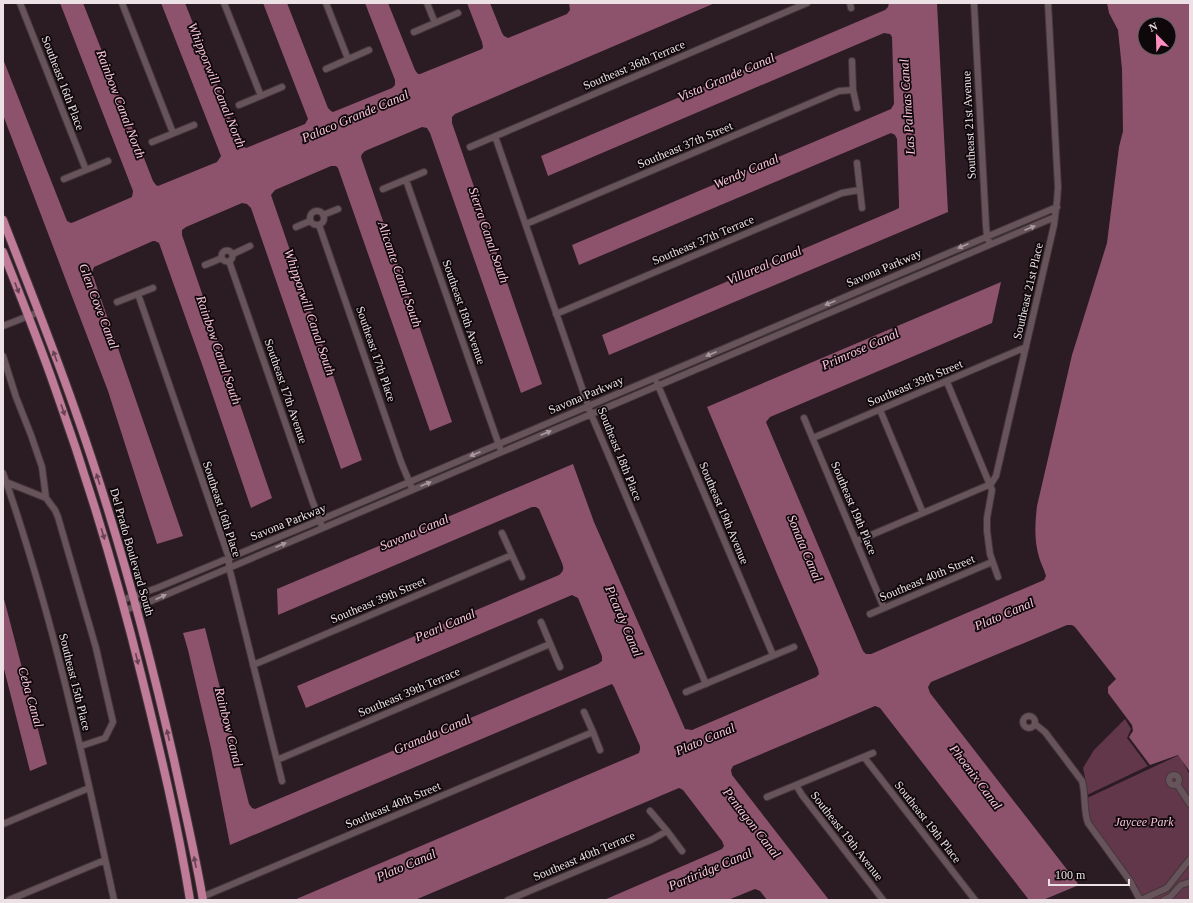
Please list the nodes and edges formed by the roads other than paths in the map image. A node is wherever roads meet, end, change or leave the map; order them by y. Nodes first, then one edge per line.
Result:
1 (20, 3) edge
2 (122, 3) edge
3 (224, 3) edge
4 (326, 3) edge
5 (427, 3) edge
6 (807, 3) edge
7 (974, 3) edge
8 (1048, 3) edge
9 (458, 13) dead end
10 (435, 23) junction
11 (414, 32) dead end
12 (369, 50) dead end
13 (348, 59) junction
14 (852, 60) dead end
15 (326, 68) dead end
16 (282, 87) dead end
17 (853, 90) junction
18 (261, 96) junction
19 (239, 105) dead end
20 (857, 108) dead end
21 (194, 125) dead end
22 (173, 133) junction
23 (495, 136) junction
24 (152, 142) dead end
25 (470, 147) dead end
26 (108, 161) dead end
27 (857, 163) dead end
28 (86, 170) junction
29 (424, 172) dead end
30 (64, 179) dead end
31 (406, 180) junction
32 (383, 189) dead end
33 (859, 190) junction
34 (1057, 207) junction
35 (862, 208) dead end
36 (338, 209) dead end
37 (323, 215) junction
38 (1055, 217) junction
39 (3, 220) edge
40 (310, 221) junction
41 (526, 224) junction
42 (319, 225) junction
43 (296, 227) dead end
44 (5, 228) edge
45 (987, 236) junction
46 (990, 244) junction
47 (250, 246) dead end
48 (3, 252) edge
49 (233, 254) junction
50 (222, 258) junction
51 (229, 261) junction
52 (205, 265) dead end
53 (153, 288) dead end
54 (138, 294) junction
55 (117, 302) dead end
56 (38, 312) junction
57 (556, 314) junction
58 (806, 314) junction
59 (28, 316) junction
60 (808, 322) junction
61 (3, 326) edge
62 (1026, 347) junction
63 (3, 356) edge
64 (655, 378) junction
65 (947, 382) junction
66 (658, 386) junction
67 (589, 406) junction
68 (880, 410) junction
69 (591, 414) junction
70 (804, 418) dead end
71 (813, 438) junction
72 (499, 444) junction
73 (501, 452) junction
74 (3, 473) edge
75 (6, 482) junction
76 (409, 482) junction
77 (991, 484) junction
78 (412, 490) junction
79 (46, 498) junction
80 (923, 513) junction
81 (320, 520) junction
82 (323, 527) junction
83 (502, 533) dead end
84 (857, 541) junction
85 (512, 555) junction
86 (229, 558) junction
87 (992, 562) junction
88 (229, 567) junction
89 (522, 577) dead end
90 (998, 577) dead end
91 (134, 597) junction
92 (122, 600) junction
93 (136, 607) junction
94 (884, 608) junction
95 (125, 610) junction
96 (870, 614) dead end
97 (541, 622) dead end
98 (550, 644) junction
99 (794, 647) dead end
100 (773, 656) junction
101 (253, 665) junction
102 (560, 667) dead end
103 (706, 684) junction
104 (686, 692) dead end
105 (584, 712) dead end
106 (1035, 724) dead end
107 (593, 732) junction
108 (80, 746) junction
109 (600, 750) dead end
110 (873, 753) dead end
111 (864, 757) junction
112 (277, 760) junction
113 (282, 781) dead end
114 (1177, 784) dead end
115 (796, 785) junction
116 (89, 788) junction
117 (767, 797) dead end
118 (1190, 804) edge
119 (650, 811) dead end
120 (3, 824) edge
121 (667, 831) junction
122 (682, 851) dead end
123 (1190, 859) edge
124 (105, 860) junction
125 (1190, 882) edge
126 (188, 885) junction
127 (203, 898) edge
128 (10, 900) edge
129 (114, 900) edge
130 (190, 900) edge
131 (508, 900) edge
132 (883, 900) edge
133 (975, 900) edge
134 (1141, 900) edge
135 (1164, 900) edge

1 - 28 street, Southeast 16th Place
2 - 22 street
3 - 18 street
4 - 13 street
5 - 10 street
6 - 23 street, Southeast 36th Terrace
7 - 45 street, Southeast 21st Avenue
8 - 34 street, Southeast 21st Place
9 - 10 street
10 - 11 street
12 - 13 street
13 - 15 street
14 - 17 street
16 - 18 street
17 - 20 street
17 - 41 street, Southeast 37th Street
18 - 19 street
21 - 22 street
22 - 24 street
23 - 25 street, Southeast 36th Terrace
23 - 41 street, Southeast 18th Place
26 - 28 street
27 - 33 street
28 - 30 street
29 - 31 street
31 - 32 street
31 - 72 street, Southeast 18th Avenue
33 - 35 street
33 - 57 street, Southeast 37th Terrace
34 - 38 street, Southeast 21st Place
34 - 45 street, Savona Parkway
36 - 37 street
37 - 40 street
37 - 42 street
46 -> 38 street, Savona Parkway
38 - 62 street, Southeast 21st Place
39 - 44 main road, Del Prado Boulevard South
40 - 42 street
40 - 43 street
41 - 57 street, Southeast 18th Place
42 - 76 street, Southeast 17th Place
44 - 56 main road, Del Prado Boulevard South
45 - 46 street, Southeast 21st Avenue
45 -> 58 street, Savona Parkway
46 - 60 street, Savona Parkway
47 - 49 street
48 -> 59 main road, Del Prado Boulevard South
49 - 50 street
49 - 51 street
50 - 51 street
50 - 52 street
51 - 81 street, Southeast 17th Avenue
53 - 54 street
54 - 55 street
54 - 86 street, Southeast 16th Place
56 - 59 street
91 -> 56 main road, Del Prado Boulevard South
57 - 67 street, Southeast 18th Place
58 - 60 street
58 -> 64 street, Savona Parkway
59 - 61 street
59 -> 92 main road, Del Prado Boulevard South
60 - 66 street, Savona Parkway
62 - 65 street, Southeast 39th Street
62 - 77 street, Southeast 21st Place
63 - 79 street
64 - 66 street, Southeast 19th Avenue
64 - 67 street, Savona Parkway
65 - 68 street, Southeast 39th Street
65 - 77 street
66 - 69 street, Savona Parkway
66 - 100 street, Southeast 19th Avenue
67 - 69 street, Southeast 18th Place
67 - 72 street, Savona Parkway
68 - 71 street, Southeast 39th Street
68 - 80 street
73 -> 69 street, Savona Parkway
69 - 103 street, Southeast 18th Place
70 - 71 street, Southeast 19th Place
71 - 84 street, Southeast 19th Place
72 - 73 street, Southeast 18th Avenue
72 -> 76 street, Savona Parkway
78 -> 73 street, Savona Parkway
74 - 75 street, Southeast 15th Place
75 - 79 street
75 - 108 street, Southeast 15th Place
76 - 78 street, Southeast 17th Place
76 - 81 street, Savona Parkway
77 - 80 street
77 - 87 street, Southeast 21st Place
78 - 82 street, Savona Parkway
79 - 108 street
80 - 84 street
81 - 82 street, Southeast 17th Avenue
81 - 86 street, Savona Parkway
88 -> 82 street, Savona Parkway
83 - 85 street
84 - 94 street, Southeast 19th Place
85 - 89 street
85 - 101 street, Southeast 39th Street
86 - 88 street, Southeast 16th Place
86 - 91 street, Savona Parkway
87 - 90 street, Southeast 21st Place
87 - 94 street, Southeast 40th Street
93 -> 88 street, Savona Parkway
88 - 101 street, Southeast 16th Place
91 - 92 street, Savona Parkway
91 - 93 main road, Del Prado Boulevard South
92 - 95 main road, Del Prado Boulevard South
93 - 95 street, Savona Parkway
127 -> 93 main road, Del Prado Boulevard South
94 - 96 street, Southeast 40th Street
95 -> 126 main road, Del Prado Boulevard South
97 - 98 street
98 - 102 street
98 - 112 street, Southeast 39th Terrace
99 - 100 street
100 - 103 street
101 - 112 street, Southeast 16th Place
103 - 104 street
105 - 107 street
106 - 134 street
107 - 109 street
107 - 127 street, Southeast 40th Street
108 - 116 street, Southeast 15th Place
110 - 111 street
111 - 115 street
111 - 133 street, Southeast 19th Place
112 - 113 street, Southeast 16th Place
114 - 118 street
115 - 117 street
115 - 132 street, Southeast 19th Avenue
116 - 120 street
116 - 124 street, Southeast 15th Place
119 - 121 street
121 - 122 street
121 - 131 street, Southeast 40th Terrace
123 - 134 street
124 - 128 street
124 - 129 street, Southeast 15th Place
125 - 135 street
126 - 127 main road
126 - 130 main road, Del Prado Boulevard South

